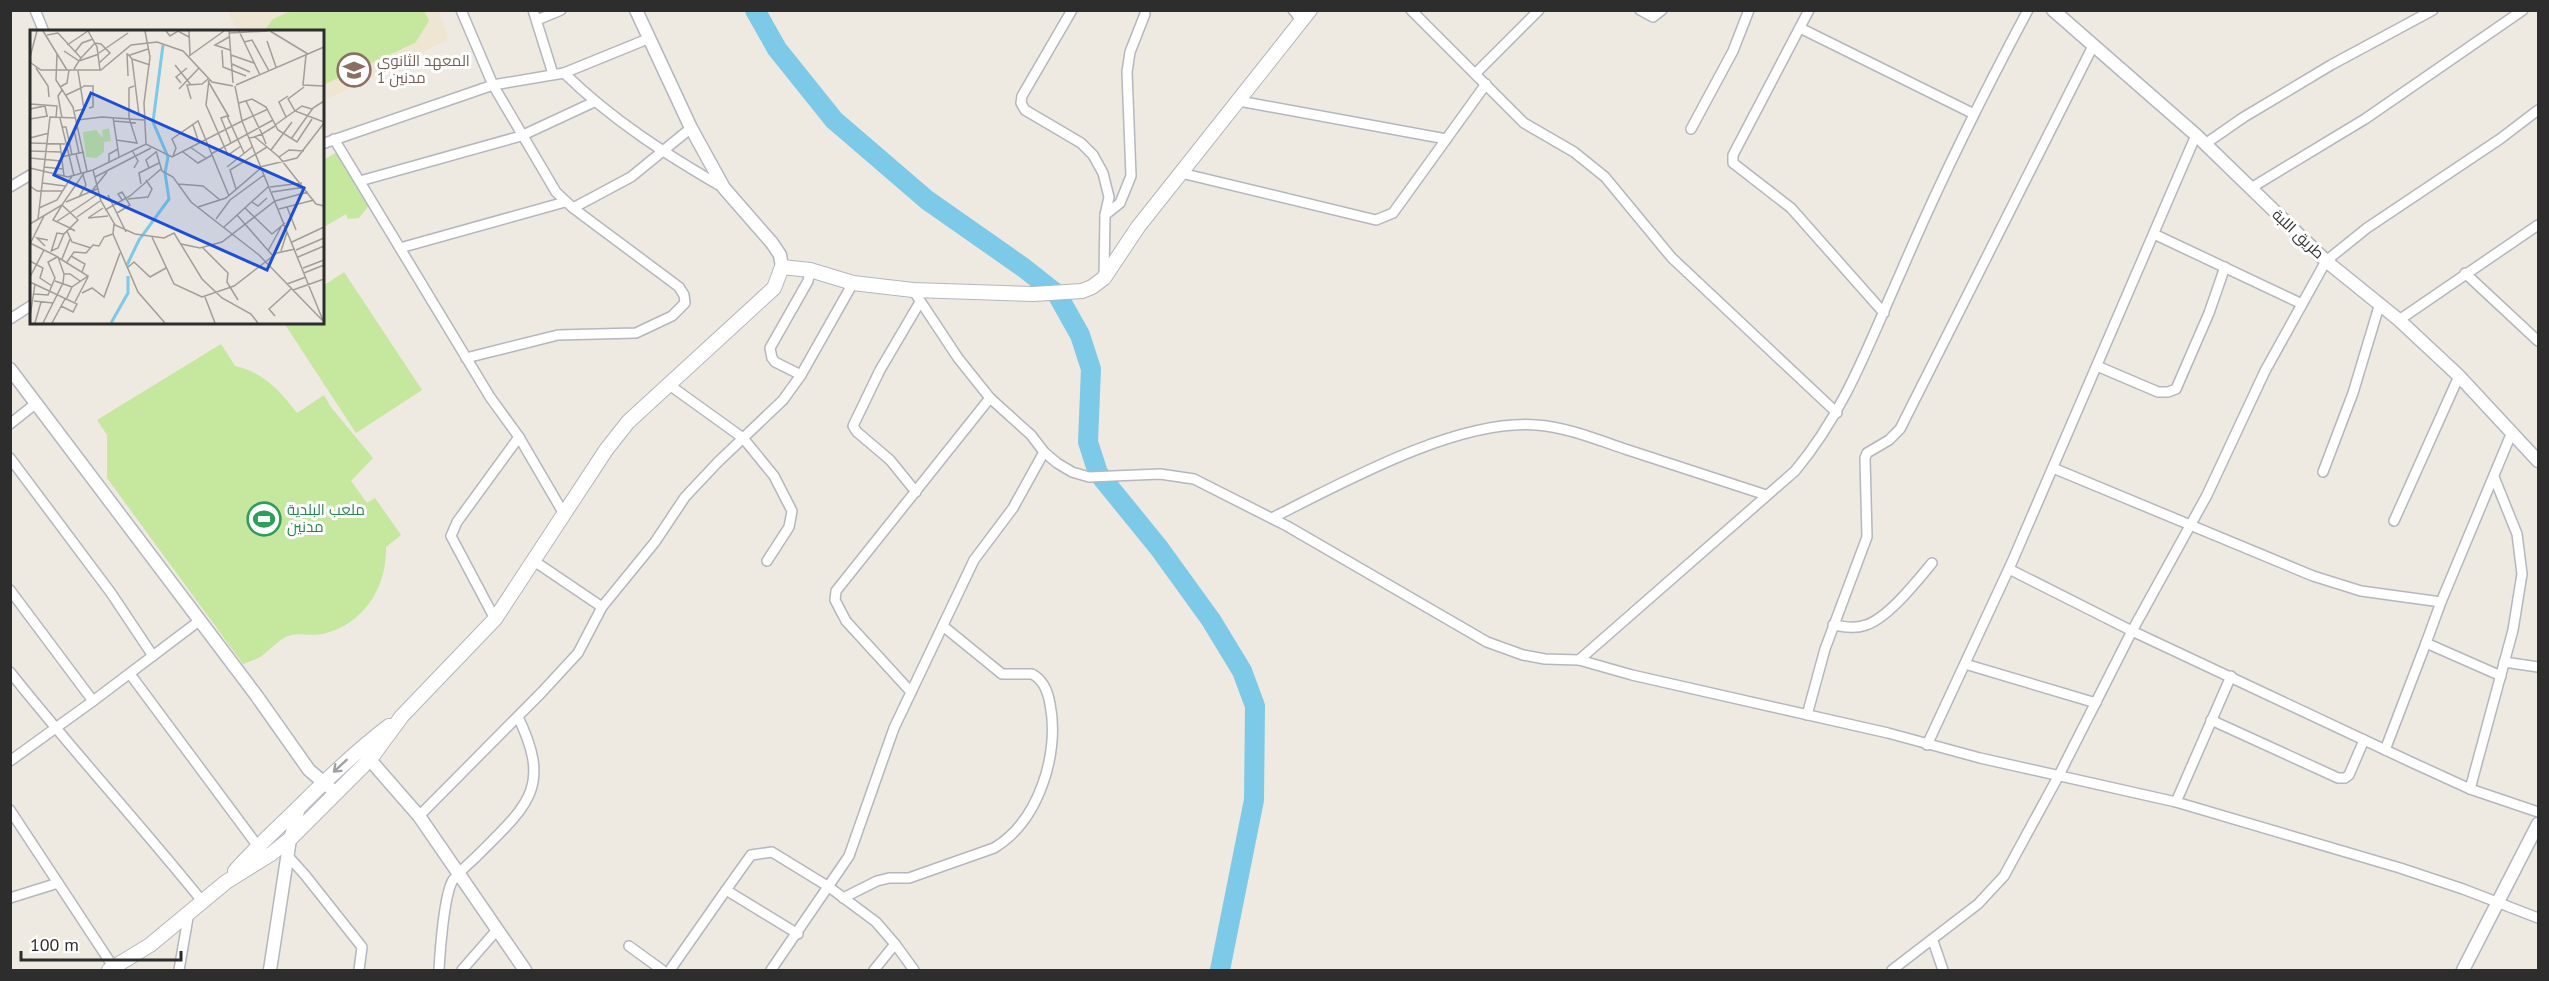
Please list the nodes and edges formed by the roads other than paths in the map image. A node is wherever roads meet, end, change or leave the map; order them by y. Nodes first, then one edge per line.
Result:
1 (34, 10) edge
2 (460, 10) edge
3 (561, 10) edge
4 (636, 10) edge
5 (1072, 10) edge
6 (1411, 10) edge
7 (1539, 10) edge
8 (1640, 10) edge
9 (1662, 10) edge
10 (1749, 10) edge
11 (1809, 10) edge
12 (2028, 10) edge
13 (2053, 10) edge
14 (2433, 10) edge
15 (2523, 10) edge
16 (1145, 14) dead end
17 (1302, 14) edge
18 (535, 15) edge
19 (1800, 28) junction
20 (43, 30) edge
21 (650, 38) junction
22 (2093, 46) junction
23 (564, 73) junction
24 (552, 74) junction
25 (1475, 74) junction
26 (1486, 84) junction
27 (493, 85) junction
28 (1239, 101) junction
29 (594, 102) junction
30 (2538, 110) edge
31 (1974, 114) junction
32 (691, 128) junction
33 (1691, 129) dead end
34 (521, 136) junction
35 (334, 139) junction
36 (1446, 139) junction
37 (2201, 140) junction
38 (324, 143) edge
39 (663, 152) junction
40 (1181, 173) junction
41 (30, 175) edge
42 (360, 182) junction
43 (10, 187) edge
44 (724, 188) junction
45 (2250, 188) junction
46 (565, 202) junction
47 (573, 208) junction
48 (1105, 215) junction
49 (2538, 225) edge
50 (2154, 234) junction
51 (400, 248) junction
52 (2326, 261) junction
53 (782, 267) junction
54 (2225, 267) junction
55 (810, 270) junction
56 (2465, 273) junction
57 (1104, 278) junction
58 (853, 283) junction
59 (916, 296) junction
60 (2380, 303) junction
61 (2302, 304) junction
62 (30, 305) edge
63 (1884, 313) junction
64 (10, 319) edge
65 (2399, 320) junction
66 (2538, 341) edge
67 (466, 358) junction
68 (2097, 366) junction
69 (10, 369) edge
70 (801, 375) junction
71 (2459, 376) junction
72 (668, 384) junction
73 (990, 398) junction
74 (35, 404) junction
75 (1837, 413) junction
76 (10, 424) edge
77 (2512, 432) junction
78 (519, 437) junction
79 (743, 438) junction
80 (1044, 452) junction
81 (10, 458) edge
82 (2538, 461) edge
83 (2053, 468) junction
84 (2323, 472) dead end
85 (2494, 477) junction
86 (916, 492) junction
87 (1766, 495) junction
88 (564, 514) junction
89 (1272, 518) junction
90 (2394, 521) dead end
91 (2191, 526) junction
92 (534, 561) junction
93 (767, 561) dead end
94 (1932, 563) dead end
95 (2009, 569) junction
96 (10, 590) edge
97 (2441, 602) junction
98 (602, 607) junction
99 (495, 619) junction
100 (199, 621) junction
101 (1833, 625) junction
102 (943, 626) junction
103 (2132, 631) junction
104 (2427, 643) junction
105 (153, 656) junction
106 (1579, 660) junction
107 (2504, 662) junction
108 (1965, 664) junction
109 (2538, 667) edge
110 (10, 672) edge
111 (130, 674) junction
112 (2231, 676) junction
113 (2501, 676) junction
114 (911, 692) junction
115 (93, 701) junction
116 (2096, 703) junction
117 (1807, 715) junction
118 (402, 716) junction
119 (518, 717) junction
120 (2211, 720) junction
121 (55, 729) junction
122 (2364, 740) junction
123 (1927, 745) junction
124 (359, 749) junction
125 (2385, 750) junction
126 (371, 758) junction
127 (10, 761) edge
128 (309, 770) junction
129 (2060, 775) junction
130 (324, 781) junction
131 (2470, 789) junction
132 (313, 793) junction
133 (336, 793) junction
134 (2176, 802) junction
135 (325, 805) junction
136 (299, 808) junction
137 (10, 810) edge
138 (2538, 812) edge
139 (418, 816) junction
140 (2538, 824) edge
141 (290, 839) junction
142 (257, 845) junction
143 (287, 855) junction
144 (458, 875) junction
145 (226, 882) junction
146 (58, 883) junction
147 (829, 887) junction
148 (726, 890) junction
149 (10, 898) edge
150 (843, 898) junction
151 (202, 901) junction
152 (2497, 903) junction
153 (189, 912) junction
154 (2538, 918) edge
155 (496, 931) junction
156 (798, 933) junction
157 (1933, 941) junction
158 (895, 944) junction
159 (629, 946) dead end
160 (112, 969) edge
161 (179, 970) edge
162 (270, 970) edge
163 (359, 970) edge
164 (439, 970) edge
165 (462, 970) edge
166 (525, 970) edge
167 (662, 970) edge
168 (670, 970) edge
169 (771, 970) edge
170 (874, 970) edge
171 (914, 970) edge
172 (1892, 970) edge
173 (1943, 970) edge
174 (2463, 970) edge

1 - 20 street
2 - 27 street
3 - 18 street
4 - 21 street
5 - 48 street
6 - 25 street
7 - 25 street
8 - 9 street
10 - 33 street
11 - 19 street
12 - 31 street
13 - 22 street, طريق اللبة
14 - 37 street
15 - 45 street
16 - 48 street
17 - 28 main road
18 - 24 street
19 - 31 street
19 - 63 street
21 - 23 street
21 - 32 street
22 - 37 street, طريق اللبة
22 - 101 street
23 - 24 street
23 - 29 street
24 - 27 street
25 - 26 street
26 - 36 street
26 - 75 street
27 - 34 street
27 - 35 street
28 - 36 street
28 - 40 main road
29 - 34 street
29 - 39 street
30 - 52 street
31 - 63 street
32 - 39 street
32 - 44 street
34 - 42 street
34 - 46 street
35 - 38 street
35 - 42 street
36 - 40 street
37 - 45 street, طريق اللبة
37 - 50 street
39 - 44 street
39 - 47 street
40 - 57 main road
41 - 43 street
42 - 51 street
44 - 53 street
45 - 52 street, طريق اللبة
46 - 47 street
46 - 51 street
47 - 67 street
48 - 57 street
49 - 56 street
50 - 54 street
50 - 68 street
51 - 67 street
52 - 60 street, طريق اللبة
52 - 61 street
53 - 55 main road
53 - 72 main road
54 - 61 street
54 - 68 street
55 - 58 main road
55 - 70 street
56 - 65 street
56 - 66 street
57 - 59 main road
58 - 59 main road
58 - 70 street
59 - 73 street
59 - 86 street
60 - 65 street, طريق اللبة
60 - 84 street
61 - 91 street
62 - 64 street
63 - 75 street
65 - 71 street, طريق اللبة
67 - 78 street
68 - 83 street
69 - 74 street
70 - 79 street
71 - 77 street, طريق اللبة
71 - 90 street
72 - 79 street
72 - 88 main road
73 - 80 street
73 - 86 street
74 - 76 street
74 - 100 street
75 - 87 street
77 - 82 street, طريق اللبة
77 - 85 street
78 - 88 street
78 - 99 street
79 - 93 street
79 - 98 street
80 - 89 street
80 - 102 street
81 - 105 street
83 - 91 street
83 - 95 street
85 - 97 street
85 - 107 street
86 - 114 street
87 - 89 street
87 - 106 street
88 - 92 main road
89 - 106 street
91 - 97 street
91 - 103 street
92 - 98 street
92 - 99 main road
94 - 101 street
95 - 103 street
95 - 108 street
96 - 115 street
97 - 104 street
98 - 119 street
99 - 118 main road
100 - 105 street
100 - 128 street
101 - 117 street
102 - 114 street
102 - 150 street
103 - 112 street
103 - 116 street
104 - 113 street
104 - 125 street
105 - 111 street
106 - 117 street
107 - 109 street
107 - 113 street
108 - 116 street
108 - 123 street
110 - 121 street
111 - 115 street
111 - 142 street
112 - 120 street
112 - 122 street
113 - 131 street
114 - 147 street
115 - 121 street
116 - 129 street
117 - 123 street
118 - 124 main road
118 - 126 main road
119 - 139 street
119 - 144 street
120 - 122 street
120 - 134 street
121 - 127 street
121 - 151 street
122 - 125 street
123 - 129 street
124 - 126 street
124 -> 130 main road
125 - 131 street
126 - 133 main road
126 - 139 street
128 - 130 street
128 - 132 street
129 - 134 street
129 - 157 street
130 - 132 main road
130 - 133 street
131 - 138 street
132 - 135 street
132 - 136 main road
133 - 135 main road
134 - 152 street
135 - 141 main road
136 - 141 street
136 - 142 main road
137 - 146 street
139 - 144 street
140 - 152 street
141 - 143 street
141 - 145 main road
142 - 145 main road
143 - 162 street
143 - 163 street
144 - 155 street
144 - 164 street
145 - 151 main road
146 - 149 street
146 - 160 street
147 - 148 street
147 - 150 street
147 - 156 street
148 - 156 street
148 - 168 street
150 - 158 street
151 - 153 main road
152 - 154 street
152 - 174 street
153 - 160 main road
153 - 161 street
155 - 165 street
155 - 166 street
156 - 169 street
157 - 172 street
157 - 173 street
158 - 170 street
158 - 171 street
159 - 167 street

